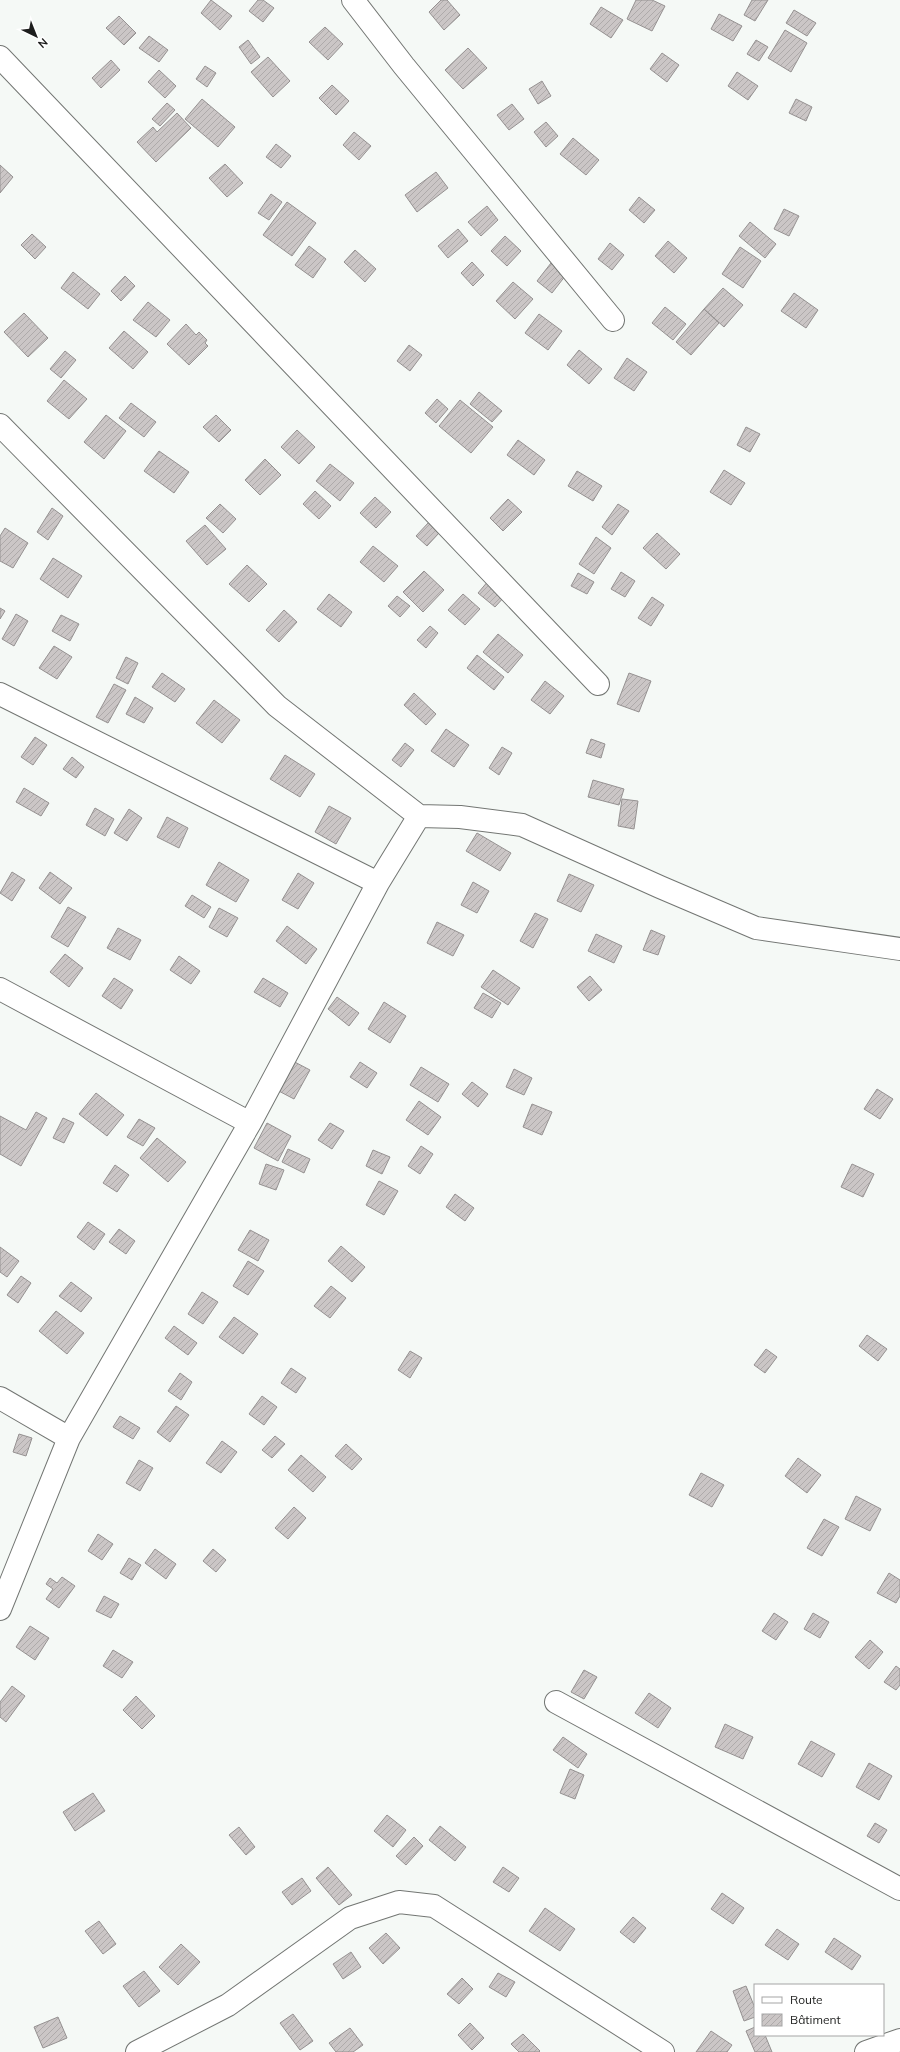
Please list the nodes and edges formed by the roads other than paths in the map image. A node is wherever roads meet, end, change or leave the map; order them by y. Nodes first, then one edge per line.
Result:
1 (353, 0) edge
2 (0, 57) edge
3 (613, 320) dead end
4 (0, 426) edge
5 (598, 684) dead end
6 (0, 694) edge
7 (419, 816) junction
8 (378, 883) junction
9 (900, 949) edge
10 (0, 989) edge
11 (250, 1123) junction
12 (0, 1398) edge
13 (69, 1438) junction
14 (0, 1609) edge
15 (556, 1702) dead end
16 (900, 1889) edge
17 (900, 2040) edge
18 (137, 2052) edge
19 (663, 2052) edge
20 (866, 2052) edge

1 - 3 street
2 - 5 street
4 - 7 street
6 - 8 street
7 - 8 street
7 - 9 street
8 - 11 street
10 - 11 street
11 - 13 street
12 - 13 street
13 - 14 street
15 - 16 street
17 - 20 street
18 - 19 street

